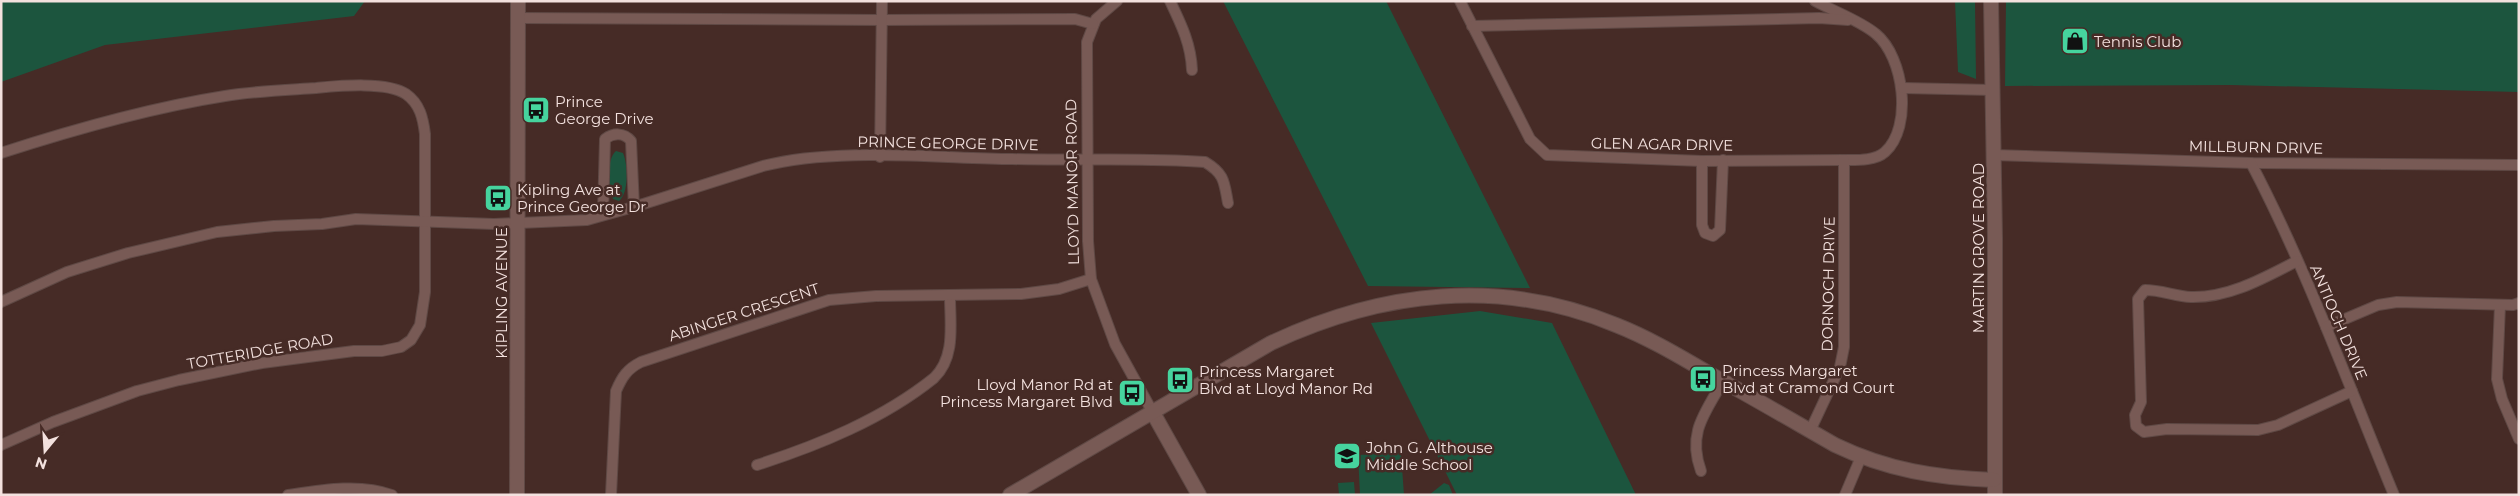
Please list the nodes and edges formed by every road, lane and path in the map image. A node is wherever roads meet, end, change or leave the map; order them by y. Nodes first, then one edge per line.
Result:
1 (518, 1) edge
2 (882, 1) edge
3 (1117, 1) edge
4 (1170, 1) edge
5 (1460, 1) edge
6 (1816, 1) edge
7 (1991, 1) edge
8 (518, 18) junction
9 (882, 20) junction
10 (1852, 21) junction
11 (1093, 24) junction
12 (1472, 26) junction
13 (1192, 70) dead end
14 (1902, 88) junction
15 (1992, 90) junction
16 (1, 152) edge
17 (1994, 155) junction
18 (880, 157) junction
19 (1702, 160) junction
20 (1723, 160) junction
21 (1844, 160) junction
22 (1087, 161) junction
23 (2250, 163) junction
24 (2519, 166) edge
25 (1228, 203) dead end
26 (634, 207) junction
27 (604, 215) junction
28 (425, 222) junction
29 (518, 222) junction
30 (2297, 262) junction
31 (1091, 279) junction
32 (950, 296) junction
33 (1, 302) edge
34 (2519, 303) edge
35 (2500, 305) junction
36 (2326, 327) junction
37 (1723, 381) junction
38 (2352, 391) junction
39 (1152, 412) junction
40 (1810, 431) junction
41 (2519, 439) edge
42 (1, 445) edge
43 (1861, 457) junction
44 (757, 466) dead end
45 (1701, 471) dead end
46 (1994, 480) junction
47 (288, 495) edge
48 (392, 495) edge
49 (516, 495) edge
50 (611, 495) edge
51 (1010, 495) edge
52 (1199, 495) edge
53 (1845, 495) edge
54 (1994, 495) edge
55 (2394, 495) edge

1 - 8 street, KIPLING AVENUE
2 - 9 street
3 - 11 street
4 - 13 street
5 - 12 street, GLEN AGAR DRIVE
6 - 10 street
7 - 15 street, MARTIN GROVE ROAD
8 - 9 street
8 - 29 street, KIPLING AVENUE
9 - 11 street
9 - 18 street
10 - 12 street
10 - 14 street
11 - 22 street, LLOYD MANOR ROAD
12 - 19 street, GLEN AGAR DRIVE
14 - 15 street
14 - 21 street, GLEN AGAR DRIVE
15 - 17 street, MARTIN GROVE ROAD
16 - 28 street, TOTTERIDGE ROAD
17 - 23 street, MILLBURN DRIVE
17 - 46 street, MARTIN GROVE ROAD
18 - 22 street, PRINCE GEORGE DRIVE
18 - 26 street, PRINCE GEORGE DRIVE
19 - 20 street, GLEN AGAR DRIVE
19 - 20 street
20 - 21 street, GLEN AGAR DRIVE
21 - 40 street, DORNOCH DRIVE
22 - 25 street, PRINCE GEORGE DRIVE
22 - 31 street, LLOYD MANOR ROAD
23 - 24 street, MILLBURN DRIVE
23 - 30 street, ANTIOCH DRIVE
26 - 27 street, PRINCE GEORGE DRIVE
26 - 27 street
27 - 29 street, PRINCE GEORGE DRIVE
28 - 29 street, PRINCE GEORGE DRIVE
28 - 33 street, PRINCE GEORGE DRIVE
28 - 42 street, TOTTERIDGE ROAD
29 - 49 street, KIPLING AVENUE
30 - 36 street, ANTIOCH DRIVE
30 - 38 street
31 - 32 street, ABINGER CRESCENT
31 - 39 street, LLOYD MANOR ROAD
32 - 44 street
32 - 50 street, ABINGER CRESCENT
34 - 35 street
35 - 36 street
35 - 41 street
36 - 38 street, ANTIOCH DRIVE
37 - 39 street
37 - 40 street
37 - 45 street
38 - 55 street, ANTIOCH DRIVE
39 - 51 street
39 - 52 street, LLOYD MANOR ROAD
40 - 43 street
43 - 46 street
43 - 53 street
46 - 54 street, MARTIN GROVE ROAD
47 - 48 street

